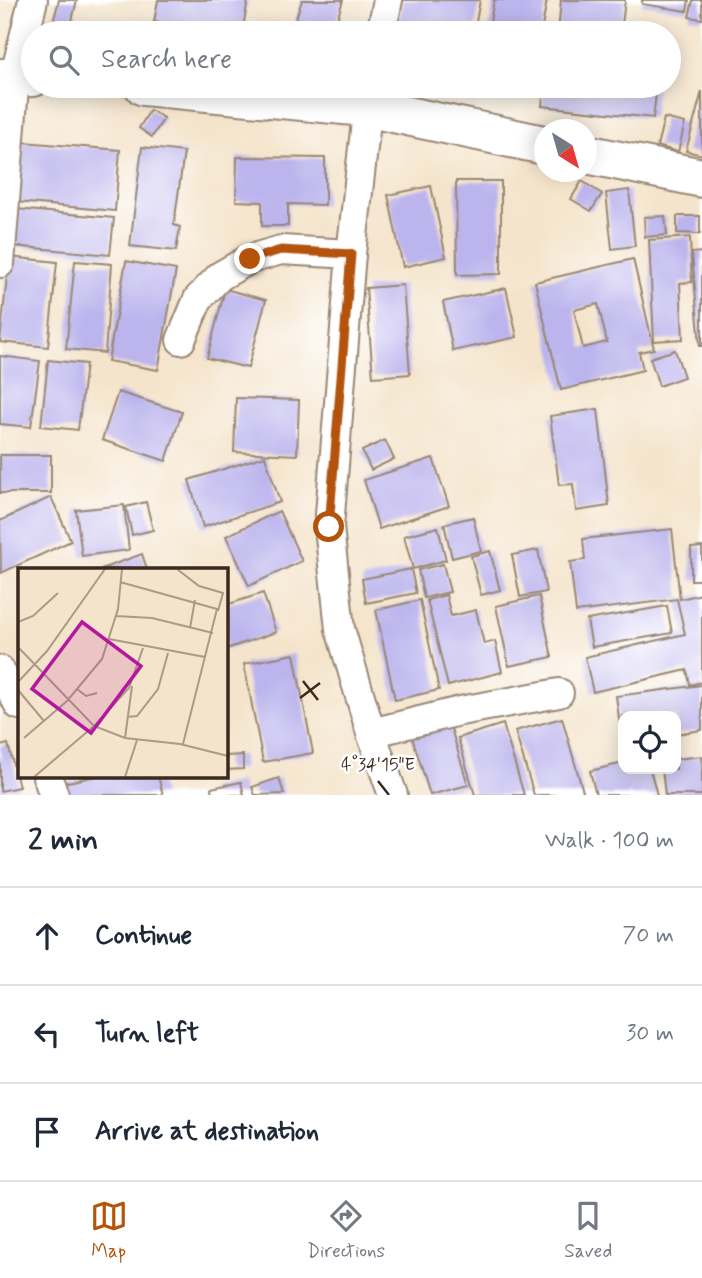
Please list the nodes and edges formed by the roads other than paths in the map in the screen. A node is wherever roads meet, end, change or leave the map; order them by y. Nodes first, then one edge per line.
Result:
1 (33, 0) edge
2 (388, 0) edge
3 (28, 21) edge
4 (384, 21) edge
5 (21, 54) edge
6 (16, 77) edge
7 (368, 98) edge
8 (375, 98) edge
9 (534, 142) edge
10 (597, 156) edge
11 (702, 178) edge
12 (351, 254) junction
13 (0, 263) edge
14 (181, 340) dead end
15 (0, 670) edge
16 (558, 693) dead end
17 (18, 703) edge
18 (370, 733) junction
19 (48, 778) edge
20 (54, 795) edge
21 (393, 795) edge

1 - 3 street
2 - 4 street
5 - 6 street
6 - 13 street
7 - 12 street
8 - 9 street
10 - 11 street
12 - 14 street
12 - 18 street
15 - 17 street
16 - 18 street
18 - 21 street
19 - 20 street

